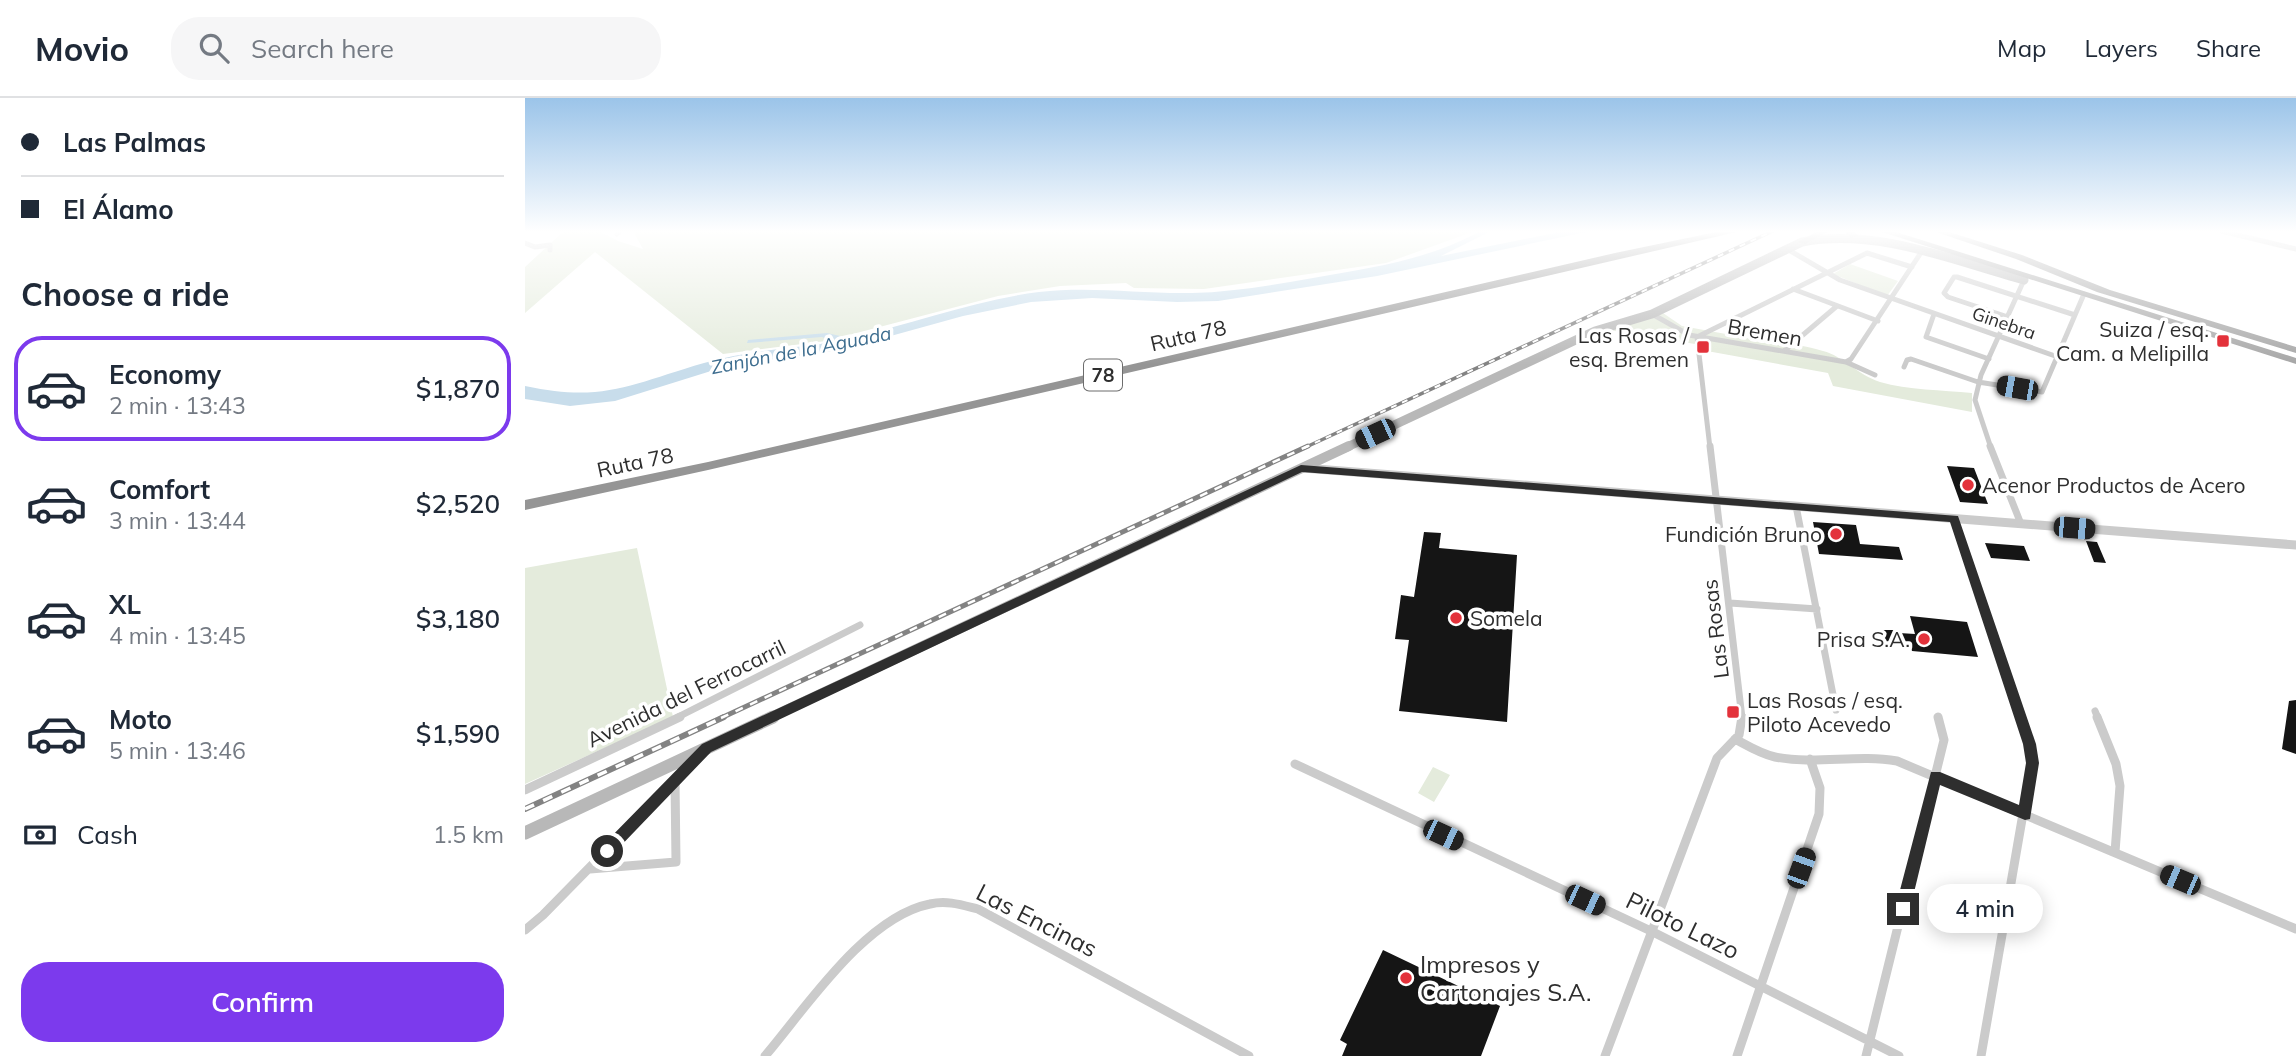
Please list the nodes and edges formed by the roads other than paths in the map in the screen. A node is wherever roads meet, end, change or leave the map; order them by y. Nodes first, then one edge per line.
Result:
1 (1496, 276) edge
2 (1530, 276) edge
3 (1732, 276) edge
4 (1820, 276) edge
5 (1833, 276) edge
6 (1906, 276) edge
7 (2010, 276) edge
8 (2027, 276) edge
9 (2053, 276) edge
10 (2067, 276) edge
11 (2025, 280) junction
12 (2053, 284) junction
13 (1793, 289) junction
14 (2107, 292) junction
15 (2084, 294) junction
16 (2017, 296) junction
17 (1891, 300) junction
18 (1837, 306) junction
19 (1653, 314) junction
20 (1934, 314) junction
21 (2075, 315) junction
22 (2008, 317) junction
23 (1878, 321) junction
24 (1697, 337) junction
25 (1999, 337) junction
26 (1784, 351) junction
27 (2296, 351) edge
28 (2058, 357) junction
29 (1989, 359) junction
30 (2296, 361) edge
31 (1846, 362) junction
32 (1904, 367) dead end
33 (1875, 375) dead end
34 (1978, 382) junction
35 (1301, 468) junction
36 (525, 495) edge
37 (1717, 500) junction
38 (525, 505) edge
39 (1796, 506) junction
40 (1954, 519) junction
41 (2021, 524) junction
42 (2296, 545) edge
43 (1730, 603) junction
44 (1817, 609) junction
45 (860, 625) dead end
46 (1836, 710) dead end
47 (2095, 711) dead end
48 (1938, 716) dead end
49 (1735, 739) junction
50 (706, 748) junction
51 (1810, 760) junction
52 (1295, 764) dead end
53 (1936, 776) junction
54 (675, 781) junction
55 (525, 790) edge
56 (2025, 814) junction
57 (525, 833) edge
58 (2115, 852) junction
59 (589, 869) junction
60 (2296, 929) edge
61 (525, 930) edge
62 (1653, 932) junction
63 (1759, 985) junction
64 (1870, 1041) junction
65 (765, 1056) edge
66 (1249, 1056) edge
67 (1605, 1056) edge
68 (1737, 1056) edge
69 (1866, 1056) edge
70 (1899, 1056) edge
71 (1981, 1056) edge

1 - 36 highway, Ruta 78 / 78
2 - 38 highway, Ruta 78 / 78
3 - 19 main road
4 - 13 street
5 - 17 street, Ginebra
6 - 17 street
7 - 11 main road
8 - 12 main road
9 - 14 main road
10 - 14 main road
11 - 12 main road
11 - 16 street
12 - 15 main road
13 - 18 street
13 - 24 street
14 - 27 main road
15 - 21 street
15 - 30 main road
16 - 21 street
16 - 22 street
16 - 22 street
17 - 20 street, Ginebra
17 - 23 street
18 - 23 street
18 - 26 street
19 - 24 street, Bremen
19 - 35 main road
20 - 25 street, Ginebra
20 - 29 street
21 - 28 street
22 - 25 street
23 - 31 street
24 - 26 street, Bremen
24 - 37 street, Las Rosas
25 - 28 street, Ginebra
25 - 29 street
26 - 31 street, Bremen
28 - 34 street
29 - 34 street
31 - 33 street, Bremen
32 - 34 street
34 - 41 street
35 - 37 street
35 - 50 main road
37 - 39 street
37 - 43 street, Las Rosas
39 - 40 street
39 - 44 street
40 - 41 street
40 - 56 street
41 - 42 street
43 - 44 street
43 - 49 street, Las Rosas
44 - 46 street
45 - 55 street, Avenida del Ferrocarril
47 - 58 street
48 - 53 street
49 - 51 street
49 - 62 street, Las Rosas
50 - 54 street
50 - 57 main road
51 - 53 street
51 - 63 street
52 - 62 street, Piloto Lazo
53 - 56 street
53 - 64 street
54 - 59 street
54 - 59 street
56 - 58 street
56 - 71 street
58 - 60 street
59 - 61 street
62 - 63 street, Piloto Lazo
62 - 67 street, Las Rosas
63 - 64 street, Piloto Lazo
63 - 68 street
64 - 69 street
64 - 70 street, Piloto Lazo
65 - 66 street, Las Encinas

